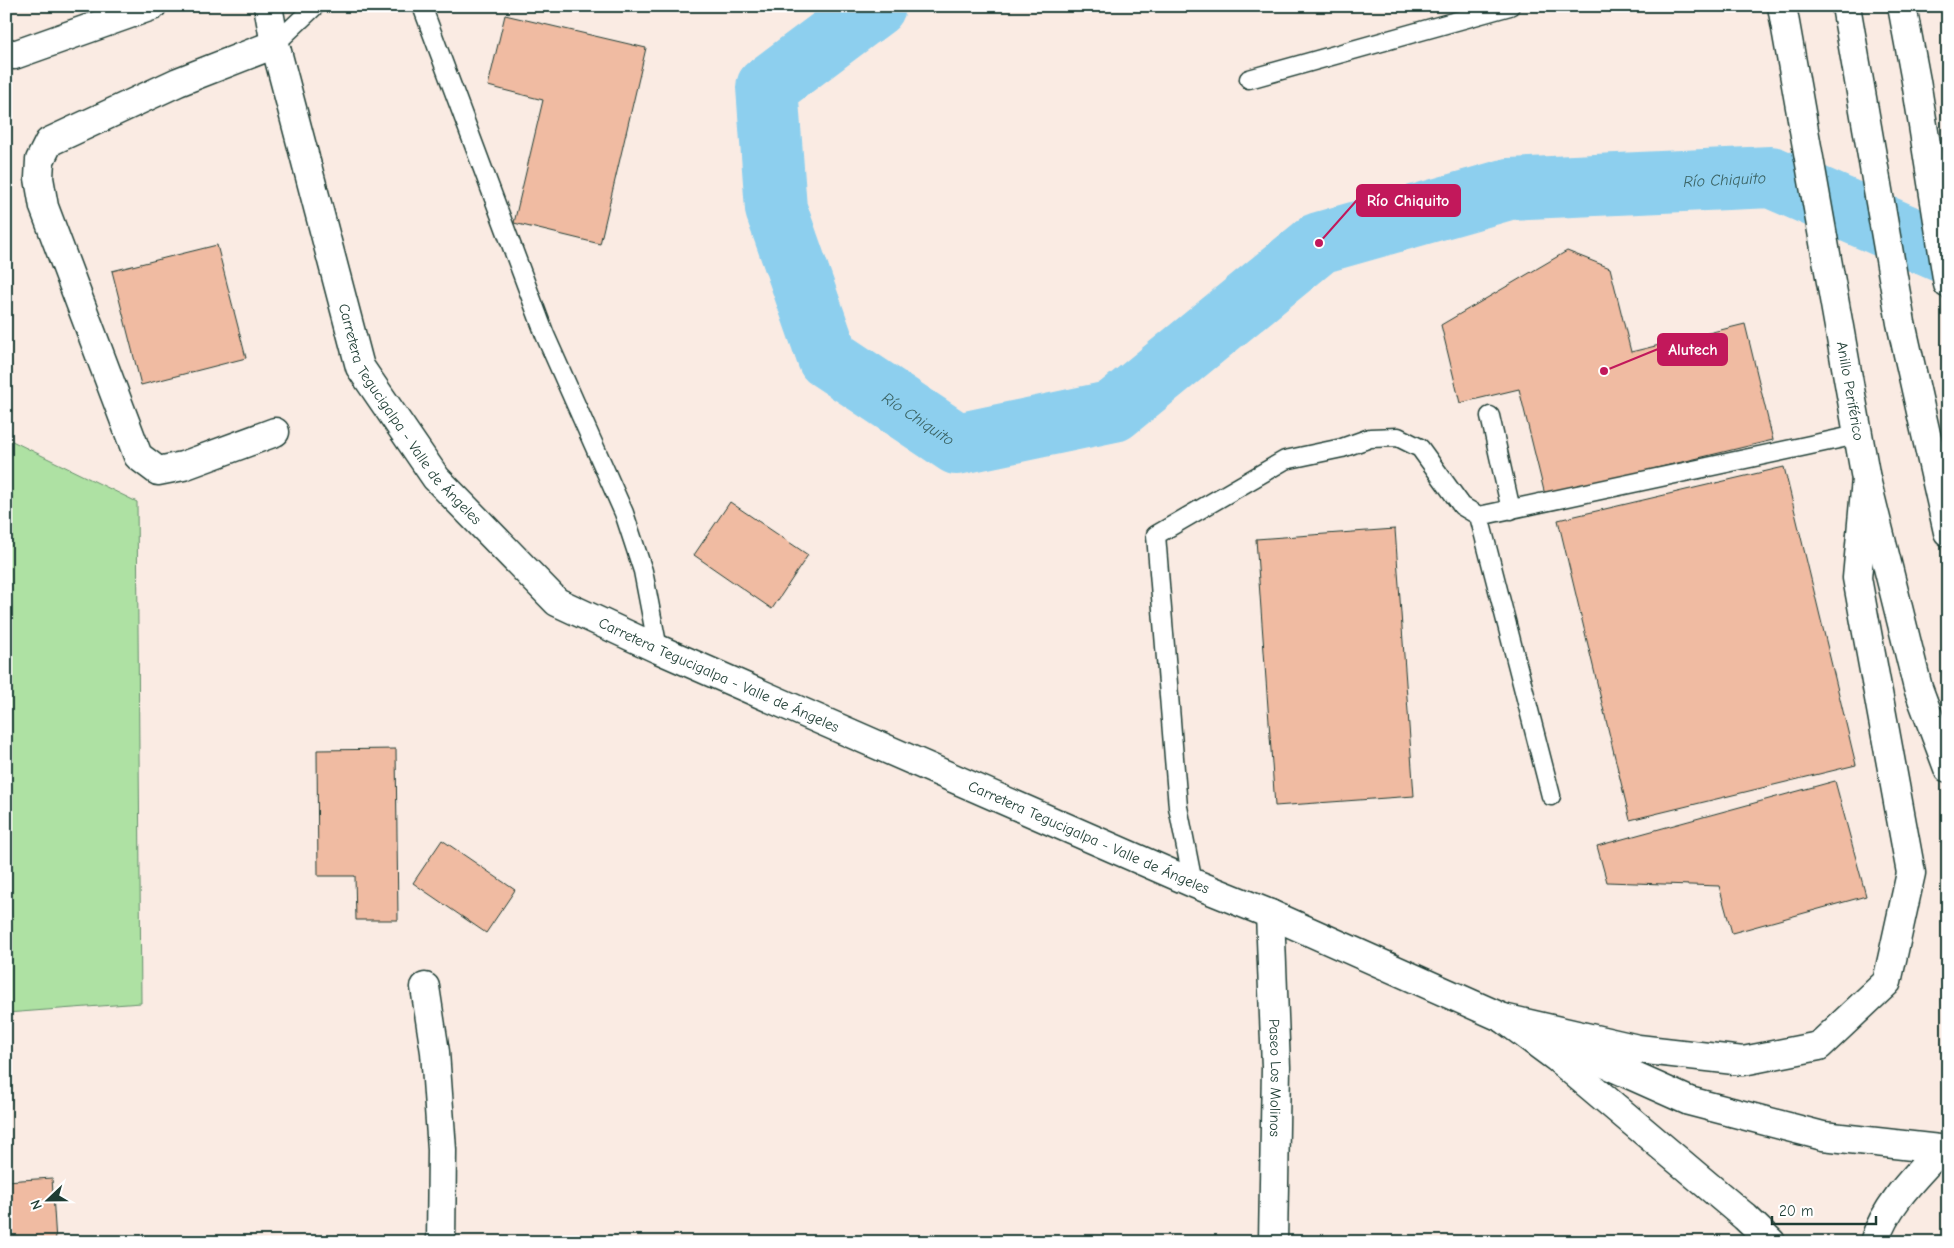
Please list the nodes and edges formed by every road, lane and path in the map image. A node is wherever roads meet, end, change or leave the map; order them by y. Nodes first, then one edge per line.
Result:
1 (152, 6) edge
2 (268, 6) edge
3 (315, 6) edge
4 (422, 6) edge
5 (1510, 6) edge
6 (1782, 6) edge
7 (1846, 6) edge
8 (1902, 6) edge
9 (275, 44) junction
10 (6, 52) edge
11 (1249, 79) dead end
12 (1948, 284) edge
13 (1490, 416) dead end
14 (275, 432) dead end
15 (1857, 435) junction
16 (1866, 479) junction
17 (1511, 510) junction
18 (1478, 516) junction
19 (1948, 532) edge
20 (658, 649) junction
21 (1948, 768) edge
22 (1552, 796) dead end
23 (1193, 883) junction
24 (1270, 914) junction
25 (425, 988) dead end
26 (1503, 1018) junction
27 (1944, 1150) edge
28 (1877, 1233) edge
29 (441, 1242) edge
30 (1273, 1242) edge
31 (1770, 1242) edge

1 - 10 main road
2 - 9 main road, Carretera Tegucigalpa - Valle de Ángeles
3 - 9 lane
4 - 20 lane
5 - 11 lane
6 - 15 main road, Anillo Periférico
7 - 19 main road
8 - 12 main road
9 - 14 main road
9 - 20 main road, Carretera Tegucigalpa - Valle de Ángeles
13 - 17 lane
15 - 16 main road, Anillo Periférico
15 - 17 lane
16 - 21 main road, Anillo Periférico
16 - 26 main road
17 - 18 lane
18 - 22 lane
18 - 23 lane
20 - 23 main road, Carretera Tegucigalpa - Valle de Ángeles
23 - 24 main road, Carretera Tegucigalpa - Valle de Ángeles
24 - 26 main road, Carretera Tegucigalpa - Valle de Ángeles
24 - 30 main road, Paseo Los Molinos
25 - 29 main road
26 - 27 main road
26 - 31 main road
27 - 28 main road

